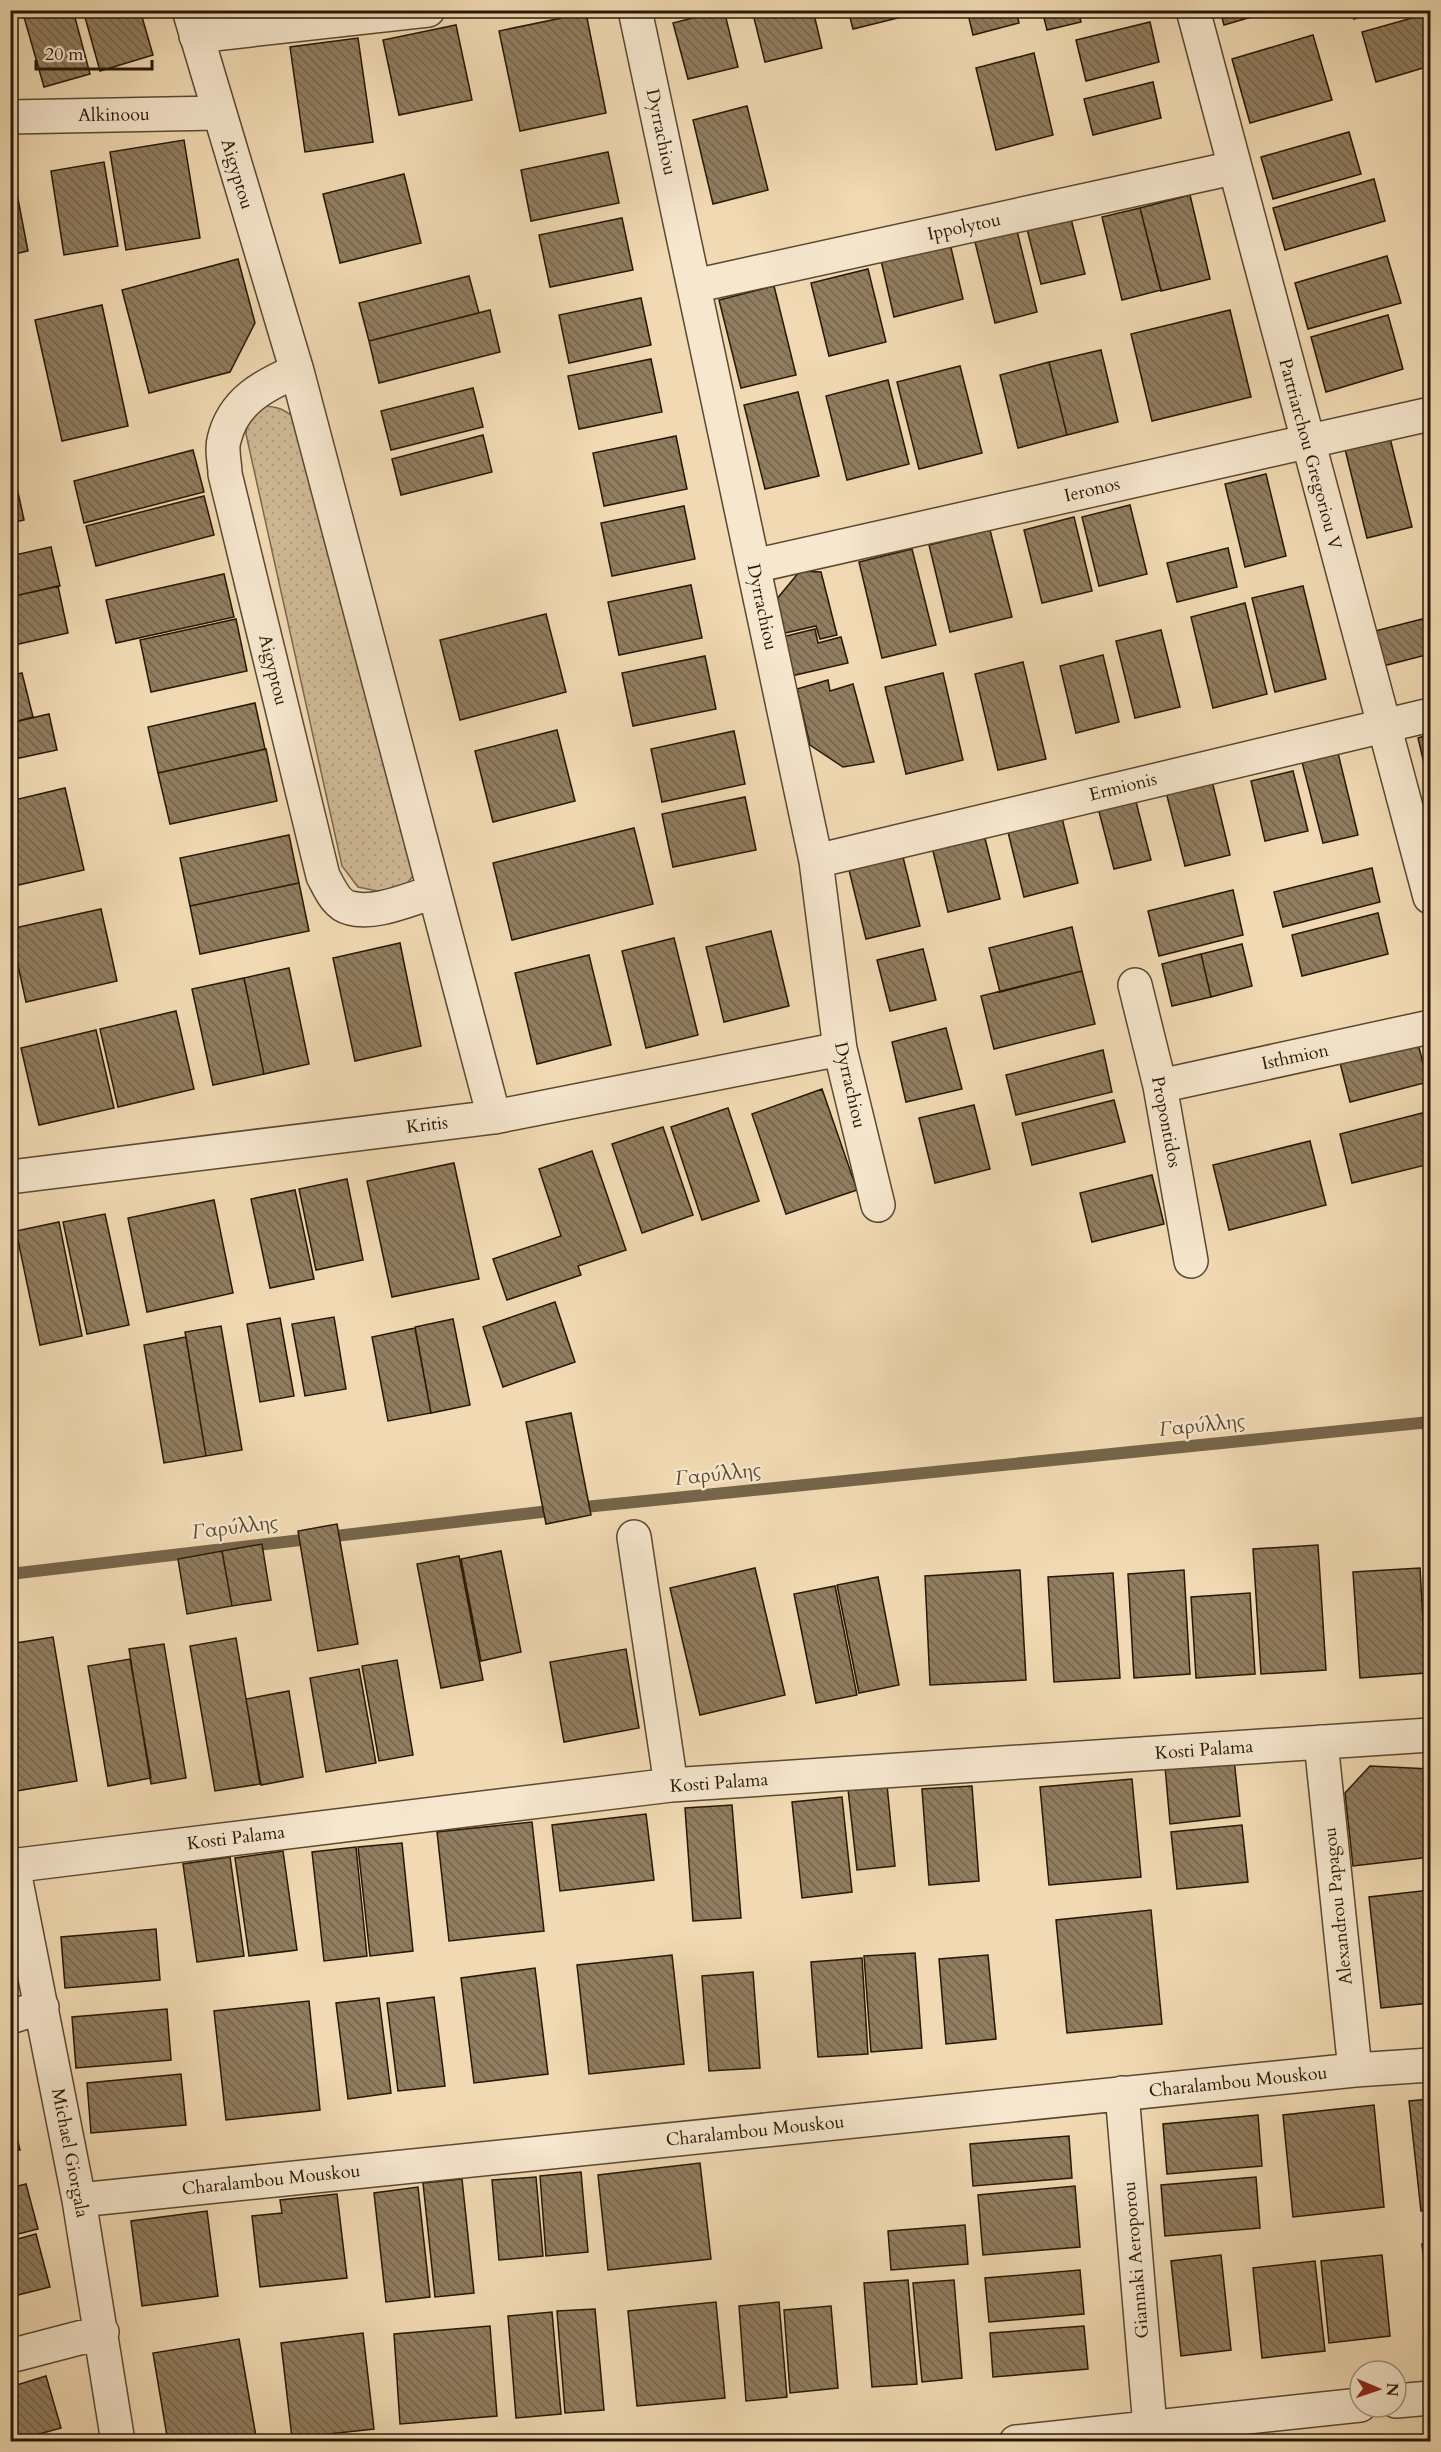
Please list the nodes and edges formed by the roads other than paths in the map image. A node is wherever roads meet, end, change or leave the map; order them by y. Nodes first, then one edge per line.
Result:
1 (428, 10) edge
2 (635, 10) edge
3 (1193, 10) edge
4 (193, 23) edge
5 (218, 113) junction
6 (10, 117) edge
7 (1233, 168) junction
8 (694, 286) junction
9 (297, 371) junction
10 (1431, 414) edge
11 (1307, 442) junction
12 (754, 566) junction
13 (1431, 715) edge
14 (1384, 724) junction
15 (816, 861) junction
16 (434, 892) junction
17 (1431, 897) edge
18 (1135, 985) dead end
19 (1431, 1028) edge
20 (840, 1049) junction
21 (1160, 1086) junction
22 (494, 1117) junction
23 (10, 1177) edge
24 (878, 1205) dead end
25 (1191, 1261) dead end
26 (634, 1537) dead end
27 (1431, 1735) edge
28 (1321, 1742) junction
29 (671, 1785) junction
30 (12, 1866) edge
31 (42, 2007) junction
32 (10, 2017) edge
33 (1431, 2065) edge
34 (1355, 2070) junction
35 (1122, 2093) junction
36 (79, 2200) junction
37 (102, 2332) junction
38 (10, 2356) edge
39 (1431, 2398) edge
40 (1408, 2401) edge
41 (1348, 2406) edge
42 (1150, 2427) junction
43 (118, 2442) edge
44 (1016, 2442) edge

1 - 4 street
2 - 8 street, Dyrrachiou
3 - 7 street, Partriarchou Gregoriou V
4 - 5 street, Aigyptou
5 - 6 street, Alkinoou
5 - 9 street, Aigyptou
7 - 8 street, Ippolytou
7 - 11 street, Partriarchou Gregoriou V
8 - 12 street, Dyrrachiou
9 - 16 street, Aigyptou
9 - 16 street, Aigyptou
10 - 11 street, Ieronos
11 - 12 street, Ieronos
11 - 14 street, Partriarchou Gregoriou V
12 - 15 street, Dyrrachiou
13 - 14 street, Ermionis
14 - 15 street, Ermionis
14 - 17 street, Partriarchou Gregoriou V
15 - 20 street, Dyrrachiou
16 - 22 street, Aigyptou
18 - 21 street, Propontidos
19 - 21 street, Isthmion
20 - 22 street, Kritis
20 - 24 street, Dyrrachiou
21 - 25 street, Propontidos
22 - 23 street, Kritis
26 - 29 street
27 - 28 street, Kosti Palama
28 - 29 street, Kosti Palama
28 - 34 street, Alexandrou Papagou
29 - 30 street, Kosti Palama
30 - 31 street, Michael Giorgala
31 - 32 street
31 - 36 street, Michael Giorgala
33 - 34 street, Charalambou Mouskou
34 - 35 street, Charalambou Mouskou
35 - 36 street, Charalambou Mouskou
35 - 42 street, Giannaki Aeroporou
36 - 37 street, Michael Giorgala
37 - 38 street
37 - 43 street, Michael Giorgala
39 - 40 street
41 - 42 street
42 - 44 street

